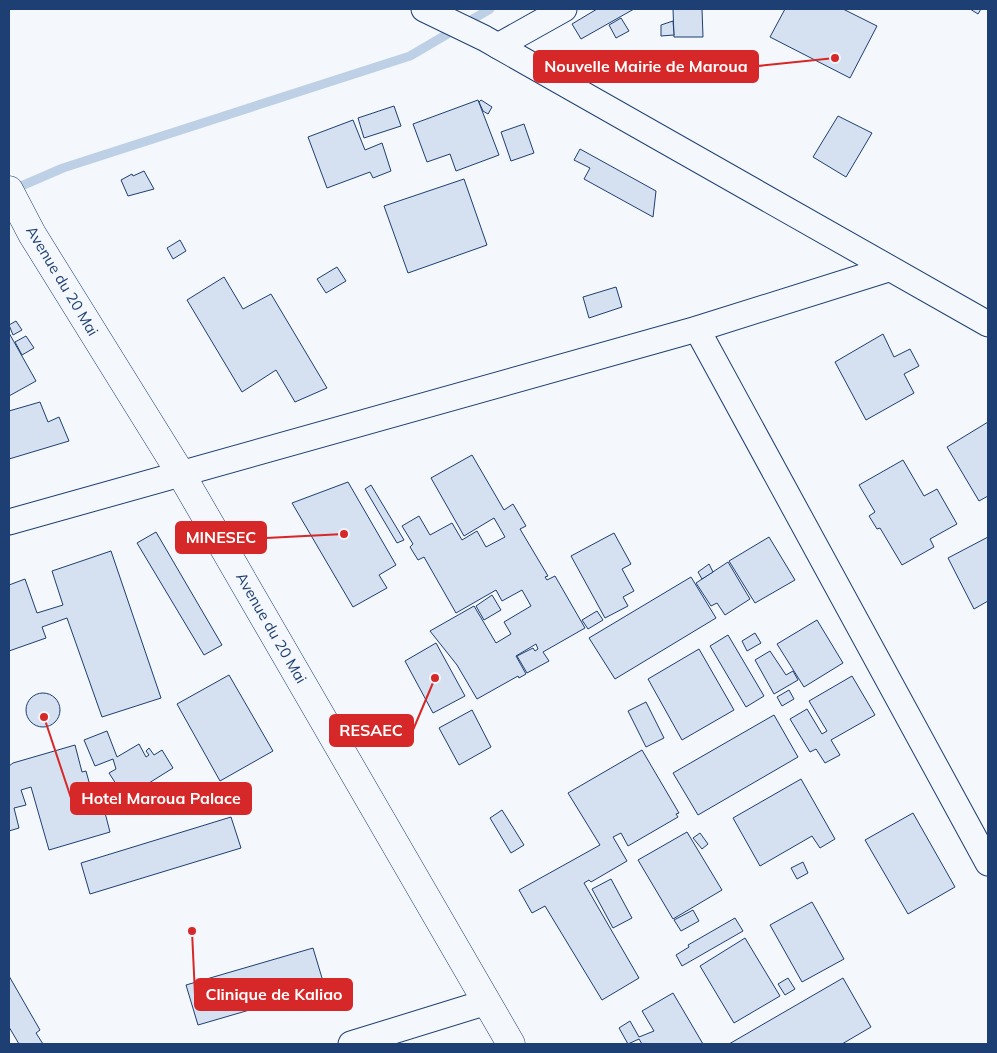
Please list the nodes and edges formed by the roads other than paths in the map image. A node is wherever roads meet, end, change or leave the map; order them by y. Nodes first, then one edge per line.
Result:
1 (564, 9) edge
2 (433, 12) edge
3 (491, 42) junction
4 (9, 190) edge
5 (888, 269) junction
6 (988, 324) edge
7 (697, 329) junction
8 (181, 474) junction
9 (9, 522) edge
10 (988, 863) edge
11 (487, 1002) junction
12 (351, 1044) edge
13 (511, 1044) edge

1 - 3 street
2 - 3 street
3 - 5 street
4 - 8 street, Avenue du 20 Mai
5 - 6 street
5 - 7 street
7 - 8 street
7 - 10 street
8 - 9 street
8 - 11 street, Avenue du 20 Mai
11 - 12 street
11 - 13 street, Avenue du 20 Mai

